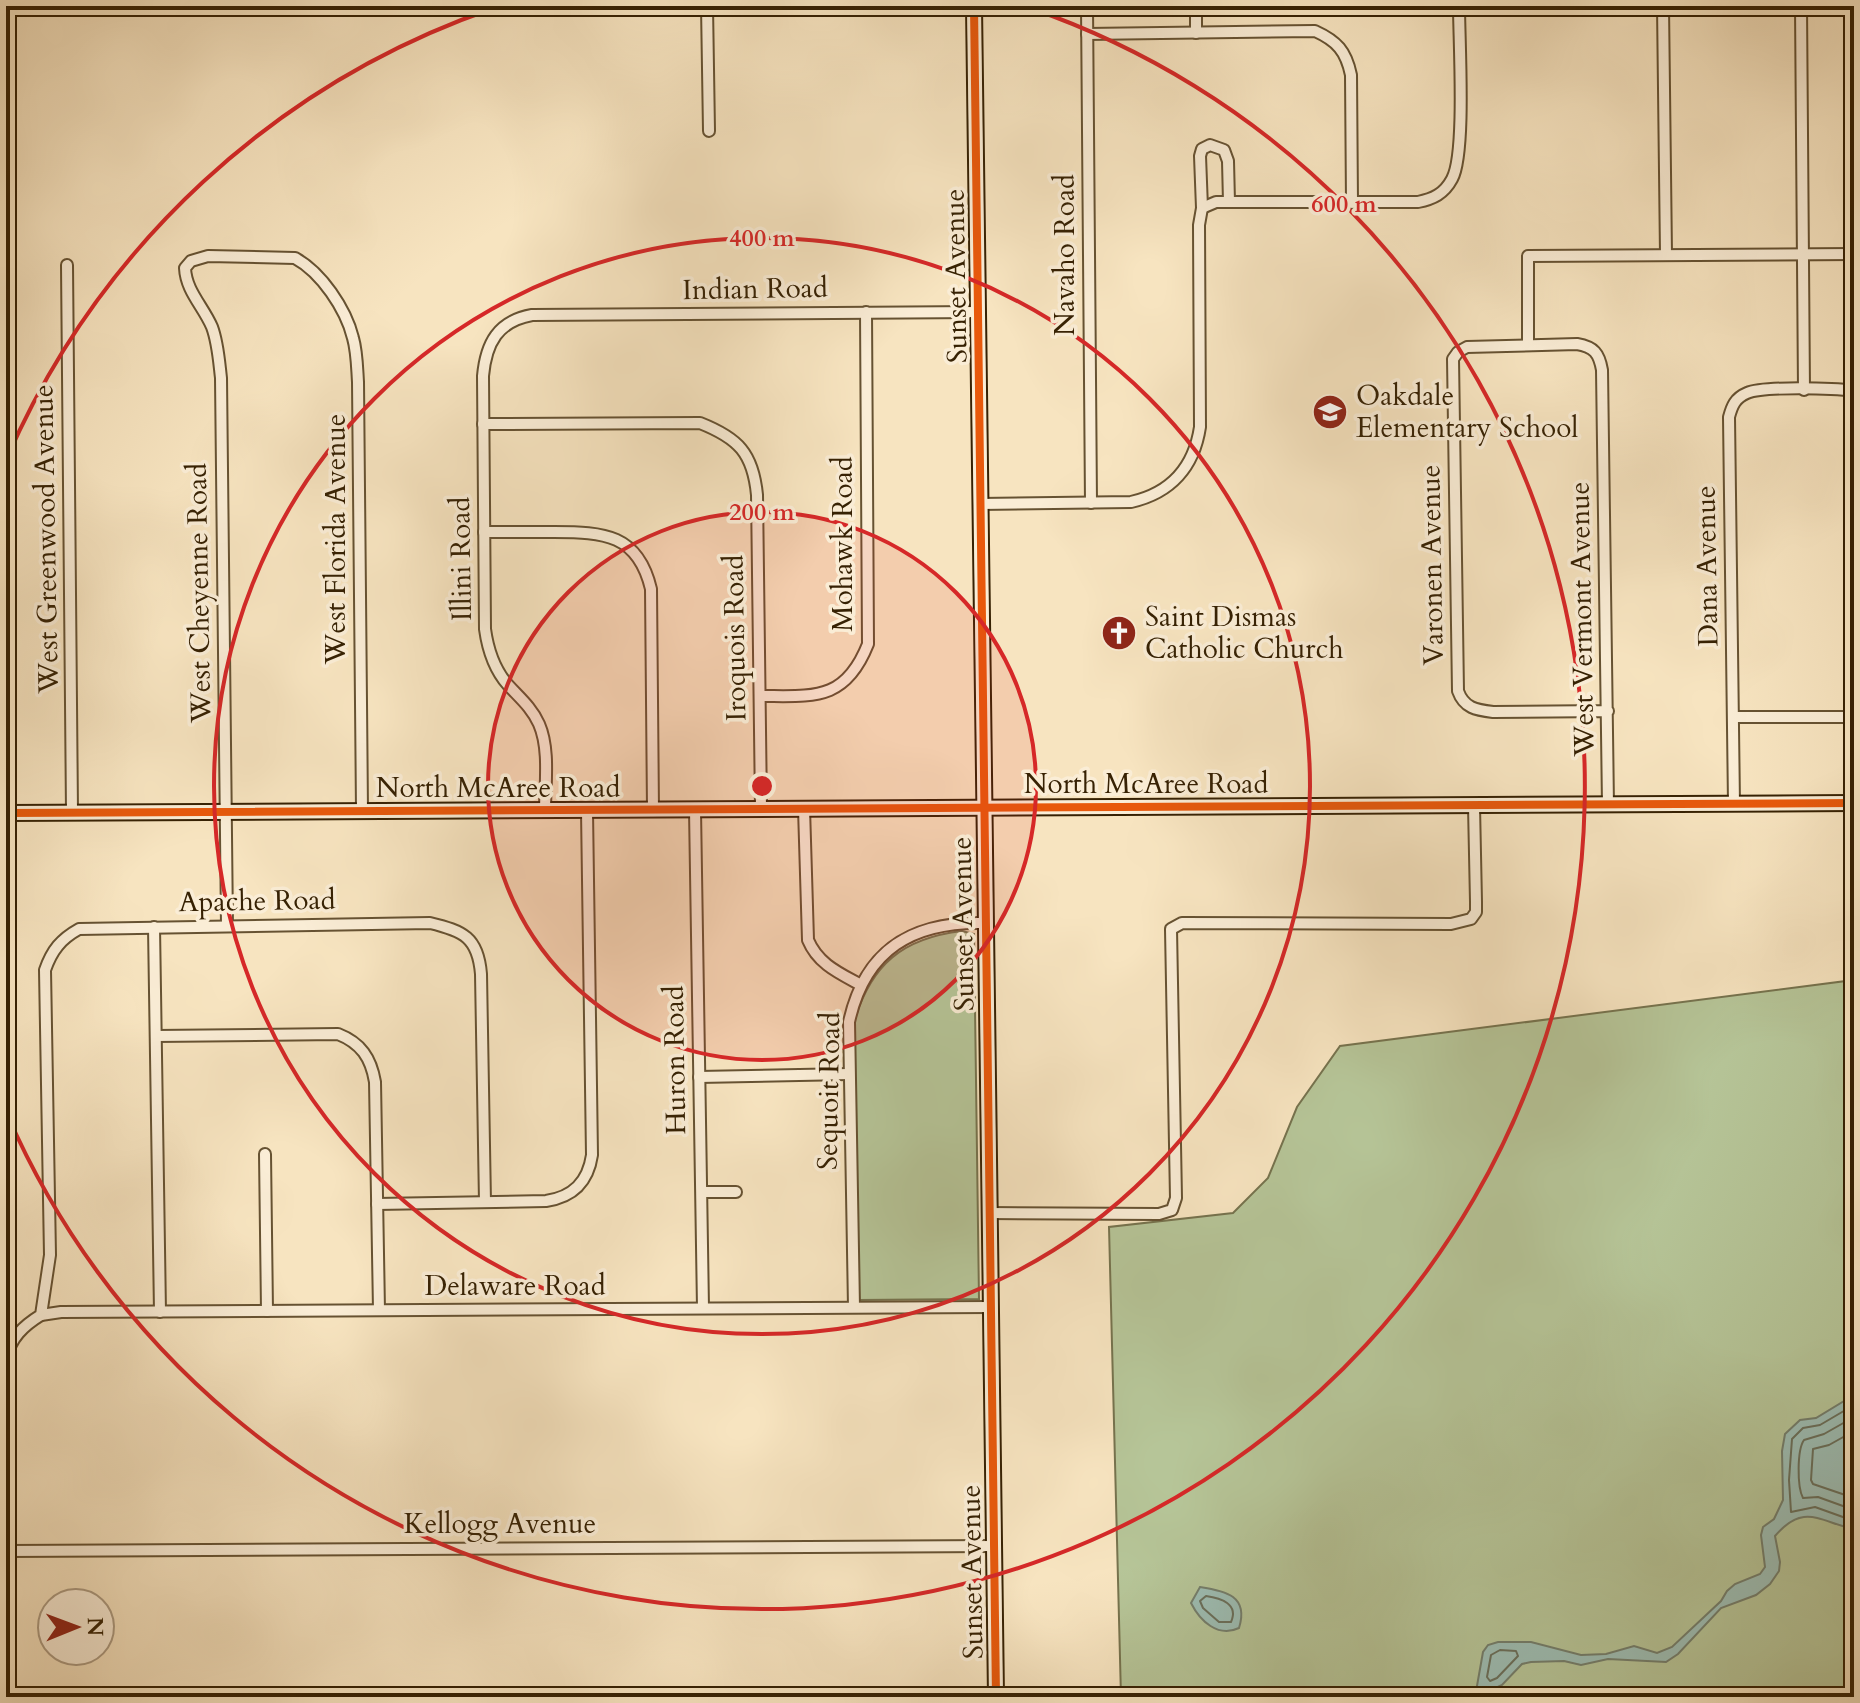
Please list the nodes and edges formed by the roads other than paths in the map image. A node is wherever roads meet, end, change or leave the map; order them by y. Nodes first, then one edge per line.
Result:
1 (707, 6) edge
2 (974, 6) edge
3 (1087, 6) edge
4 (1196, 6) edge
5 (1459, 6) edge
6 (1663, 6) edge
7 (1801, 6) edge
8 (1196, 33) junction
9 (1087, 34) junction
10 (709, 131) dead end
11 (1229, 202) junction
12 (1352, 203) junction
13 (1202, 208) junction
14 (1854, 254) edge
15 (1666, 255) junction
16 (1802, 255) junction
17 (67, 265) dead end
18 (319, 277) joint
19 (866, 312) junction
20 (978, 312) junction
21 (532, 315) joint
22 (1528, 344) junction
23 (1804, 390) junction
24 (1854, 391) edge
25 (483, 424) junction
26 (1091, 503) junction
27 (980, 504) junction
28 (484, 532) junction
29 (760, 696) junction
30 (1608, 711) junction
31 (1733, 717) junction
32 (1854, 717) edge
33 (1854, 803) edge
34 (1734, 804) junction
35 (1608, 805) junction
36 (1474, 806) junction
37 (984, 807) junction
38 (761, 808) junction
39 (804, 808) junction
40 (362, 810) junction
41 (653, 810) junction
42 (695, 810) junction
43 (225, 811) junction
44 (545, 811) junction
45 (587, 811) junction
46 (72, 812) junction
47 (6, 813) edge
48 (985, 923) junction
49 (227, 926) junction
50 (154, 927) junction
51 (861, 985) junction
52 (156, 1036) junction
53 (849, 1074) junction
54 (699, 1077) junction
55 (265, 1154) dead end
56 (702, 1192) junction
57 (736, 1192) dead end
58 (485, 1202) junction
59 (377, 1204) junction
60 (989, 1213) junction
61 (854, 1307) junction
62 (990, 1307) junction
63 (703, 1308) junction
64 (379, 1310) junction
65 (267, 1311) junction
66 (160, 1312) junction
67 (41, 1315) junction
68 (12, 1333) edge
69 (6, 1358) edge
70 (6, 1445) edge
71 (994, 1546) junction
72 (7, 1551) edge
73 (9, 1697) edge
74 (996, 1697) edge

1 - 10 street
2 - 20 street, Sunset Avenue
3 - 9 street, Navaho Road
4 - 8 street
5 - 12 street
6 - 15 street
7 - 16 street
8 - 9 street
8 - 12 street
9 - 26 street, Navaho Road
11 - 12 street
11 - 13 street
11 - 13 street
13 - 26 street
14 - 16 street
15 - 16 street
15 - 22 street
16 - 23 street
17 - 46 street, West Greenwood Avenue
18 - 40 street, West Florida Avenue
18 - 43 street, West Cheyenne Road
19 - 20 street, Indian Road
19 - 21 street, Indian Road
19 - 29 street, Mohawk Road
20 - 27 street, Sunset Avenue
21 - 25 street, Illini Road
22 - 30 street, West Vermont Avenue
22 - 30 street, Varonen Avenue
23 - 24 street
23 - 31 street, Dana Avenue
25 - 28 street, Illini Road
25 - 29 street, Iroquois Road
26 - 27 street
27 - 37 street, Sunset Avenue
28 - 41 street
28 - 44 street, Illini Road
29 - 38 street, Iroquois Road
30 - 35 street, West Vermont Avenue
31 - 32 street
31 - 34 street, Dana Avenue
33 - 34 street, North McAree Road
34 - 35 street, North McAree Road
35 - 36 street, North McAree Road
36 - 37 street, North McAree Road
36 - 60 street
37 - 39 street, North McAree Road
37 - 48 street, Sunset Avenue
38 - 39 street, North McAree Road
38 - 42 street, North McAree Road
39 - 51 street, Sequoit Road
40 - 43 street, North McAree Road
40 - 44 street, North McAree Road
41 - 42 street, North McAree Road
41 - 45 street, North McAree Road
42 - 54 street, Huron Road
43 - 46 street, North McAree Road
43 - 49 street, West Cheyenne Road
44 - 45 street, North McAree Road
45 - 58 street
46 - 47 street, North McAree Road
48 - 51 street
48 - 60 street, Sunset Avenue
49 - 50 street, Apache Road
49 - 58 street, Apache Road
50 - 52 street
50 - 67 street, Apache Road
51 - 53 street, Sequoit Road
52 - 59 street
52 - 66 street
53 - 54 street
53 - 61 street, Sequoit Road
54 - 56 street, Huron Road
55 - 65 street
56 - 57 street
56 - 63 street, Huron Road
58 - 59 street
59 - 64 street
60 - 62 street, Sunset Avenue
61 - 62 street, Delaware Road
61 - 63 street, Delaware Road
62 - 71 street, Sunset Avenue
63 - 64 street, Delaware Road
64 - 65 street, Delaware Road
65 - 66 street, Delaware Road
66 - 67 street, Delaware Road
67 - 68 street
68 - 69 street
70 - 72 street
71 - 72 street, Kellogg Avenue
71 - 74 street, Sunset Avenue
72 - 73 street

